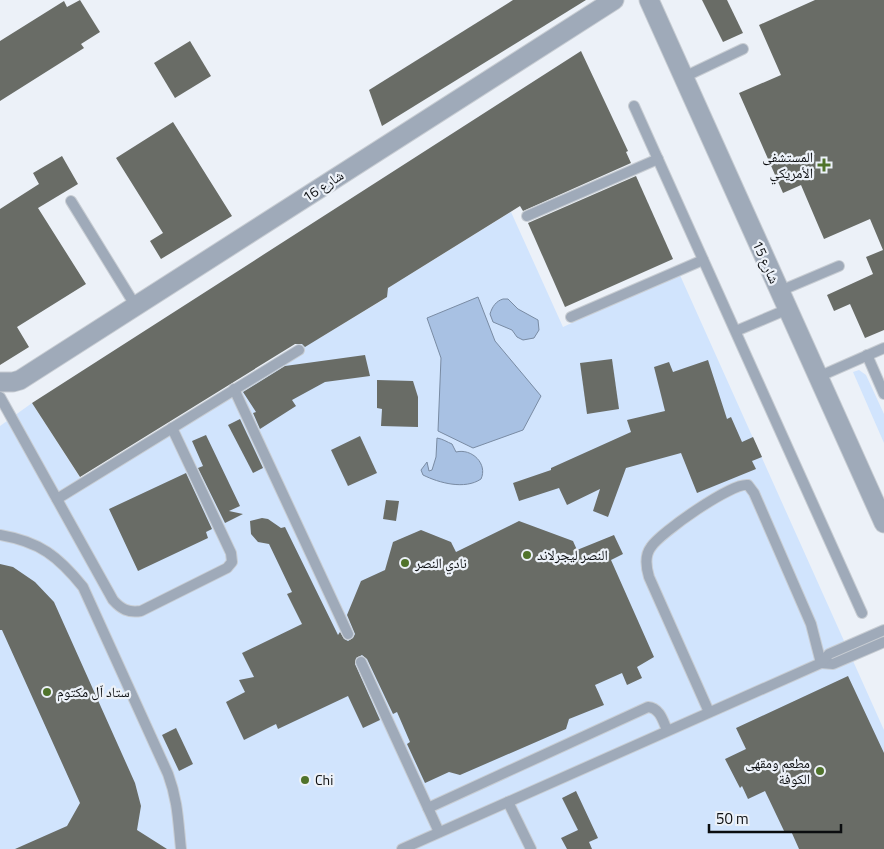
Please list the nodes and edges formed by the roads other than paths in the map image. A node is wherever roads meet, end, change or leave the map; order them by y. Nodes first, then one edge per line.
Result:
1 (614, 0) edge
2 (649, 0) edge
3 (742, 49) dead end
4 (684, 77) junction
5 (634, 106) dead end
6 (658, 159) junction
7 (71, 201) dead end
8 (527, 216) dead end
9 (704, 260) junction
10 (839, 266) dead end
11 (780, 291) junction
12 (135, 305) junction
13 (788, 309) junction
14 (571, 317) dead end
15 (736, 331) junction
16 (884, 348) edge
17 (299, 350) dead end
18 (867, 356) junction
19 (1, 375) edge
20 (818, 377) junction
21 (234, 390) junction
22 (884, 394) edge
23 (0, 397) edge
24 (172, 428) junction
25 (57, 499) junction
26 (884, 523) edge
27 (0, 535) edge
28 (862, 613) dead end
29 (884, 630) edge
30 (348, 634) dead end
31 (884, 642) edge
32 (361, 662) dead end
33 (821, 663) junction
34 (709, 712) junction
35 (667, 730) junction
36 (508, 802) junction
37 (428, 808) junction
38 (440, 832) junction
39 (182, 849) edge
40 (402, 849) edge
41 (531, 849) edge

1 - 12 street, شارع 16
2 - 4 street, شارع 15
3 - 4 lane
4 - 11 street, شارع 15
5 - 6 lane
6 - 8 lane
6 - 9 lane
7 - 12 lane
9 - 14 lane
9 - 15 lane
10 - 11 lane
11 - 13 street, شارع 15
12 - 19 street, شارع 16
13 - 15 lane
13 - 20 street, شارع 15
15 - 28 lane
16 - 18 lane
17 - 21 lane
18 - 20 lane
18 - 22 lane
20 - 26 street, شارع 15
21 - 24 lane
21 - 30 lane
23 - 25 lane
24 - 25 lane
24 - 25 lane
27 - 39 lane
29 - 33 lane
31 - 33 lane
32 - 37 lane
33 - 34 lane
33 - 34 lane
34 - 35 lane
35 - 36 lane
35 - 37 lane
36 - 38 lane
36 - 41 lane
37 - 38 lane
38 - 40 lane

